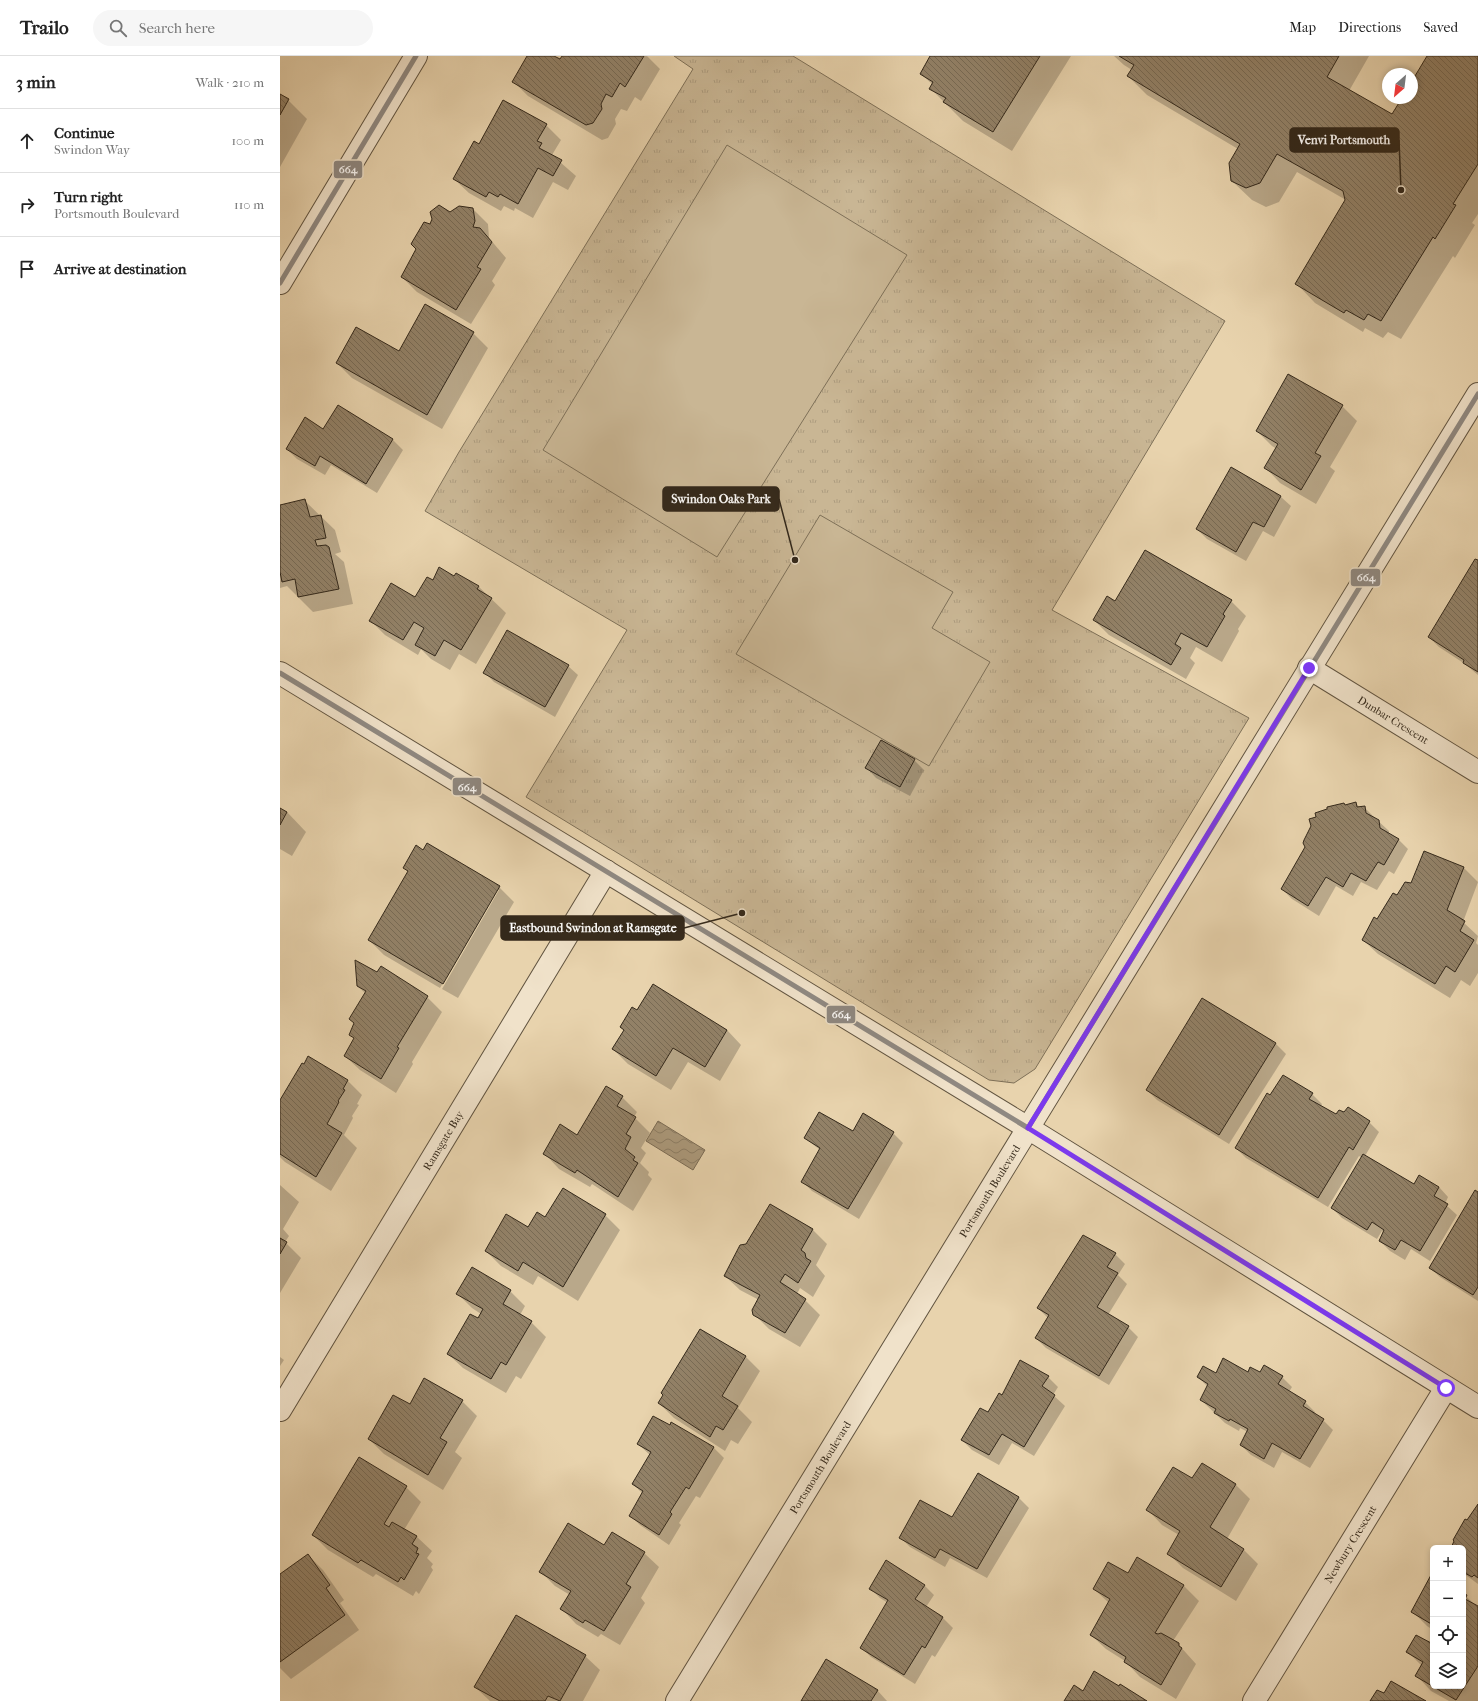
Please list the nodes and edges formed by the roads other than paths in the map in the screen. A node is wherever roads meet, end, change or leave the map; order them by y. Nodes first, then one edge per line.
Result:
1 (416, 56) edge
2 (280, 283) edge
3 (1478, 394) edge
4 (1309, 668) junction
5 (280, 672) edge
6 (1478, 772) edge
7 (606, 871) junction
8 (1028, 1128) junction
9 (1446, 1388) junction
10 (1478, 1407) edge
11 (280, 1410) edge
12 (677, 1701) edge
13 (1254, 1701) edge

1 - 2 street
3 - 4 street, Portsmouth Boulevard
4 - 6 street, Dunbar Crescent
4 - 8 street, Portsmouth Boulevard
5 - 7 street
7 - 8 street
7 - 11 street, Ramsgate Bay
8 - 9 street
8 - 12 street, Portsmouth Boulevard
9 - 10 street
9 - 13 street, Newbury Crescent

